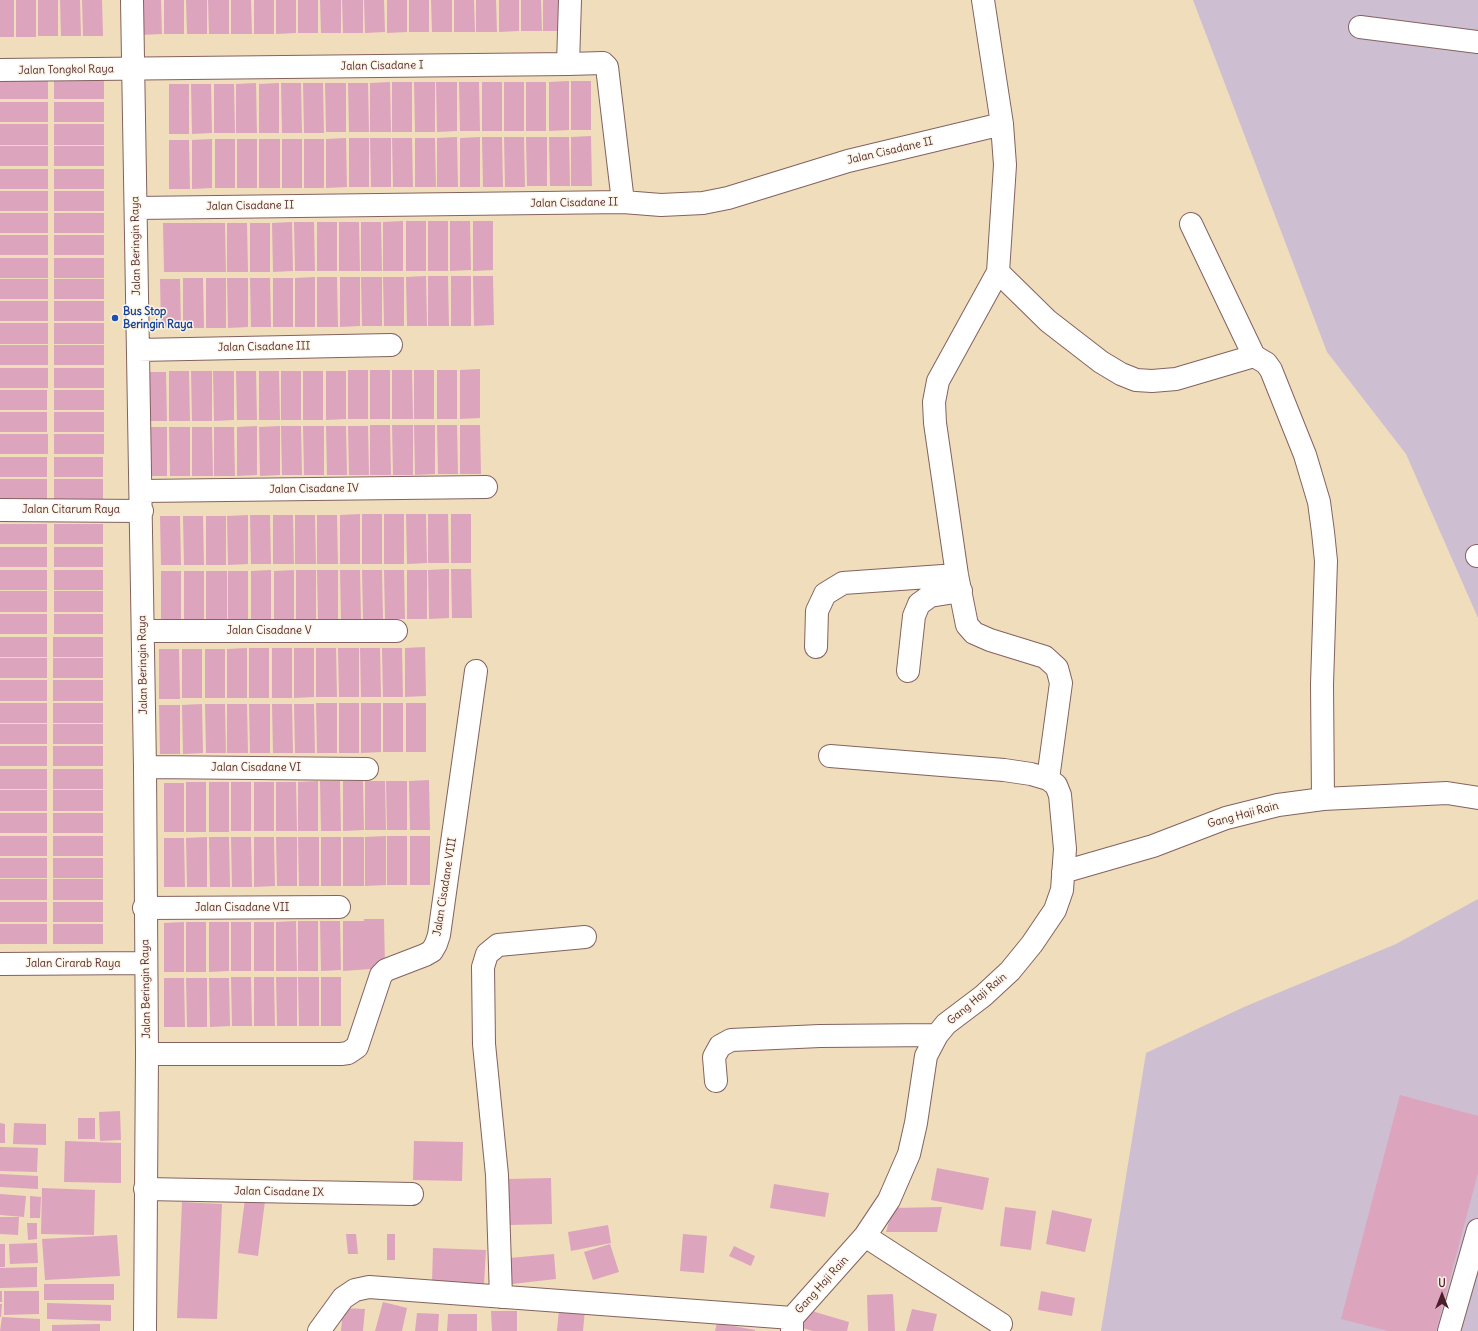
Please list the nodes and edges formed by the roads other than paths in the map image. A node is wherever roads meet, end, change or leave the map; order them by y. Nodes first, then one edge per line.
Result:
1 (132, 0) edge
2 (570, 0) edge
3 (982, 0) edge
4 (1360, 27) dead end
5 (1478, 42) edge
6 (568, 64) junction
7 (133, 69) junction
8 (0, 70) edge
9 (1002, 124) junction
10 (623, 202) junction
11 (136, 208) junction
12 (1191, 224) dead end
13 (998, 272) junction
14 (390, 345) dead end
15 (138, 350) junction
16 (1254, 356) junction
17 (486, 487) dead end
18 (141, 501) junction
19 (0, 510) edge
20 (959, 583) junction
21 (142, 631) junction
22 (396, 631) dead end
23 (816, 647) dead end
24 (476, 671) dead end
25 (908, 671) dead end
26 (830, 756) dead end
27 (145, 767) junction
28 (367, 768) dead end
29 (1048, 779) junction
30 (1478, 798) edge
31 (1323, 799) junction
32 (1063, 872) junction
33 (339, 907) dead end
34 (144, 908) junction
35 (585, 936) dead end
36 (146, 963) junction
37 (0, 964) edge
38 (937, 1035) junction
39 (147, 1054) junction
40 (716, 1081) dead end
41 (145, 1189) junction
42 (412, 1194) dead end
43 (1478, 1230) edge
44 (865, 1236) junction
45 (501, 1297) junction
46 (1001, 1324) dead end
47 (792, 1325) edge
48 (145, 1331) edge
49 (319, 1331) edge
50 (1449, 1331) edge

1 - 7 street, Jalan Beringin Raya
2 - 6 street
3 - 9 street
4 - 5 street
6 - 7 street, Jalan Cisadane I
6 - 10 street, Jalan Cisadane I
7 - 8 street, Jalan Tongkol Raya
7 - 11 street, Jalan Beringin Raya
9 - 10 street, Jalan Cisadane II
9 - 13 street
10 - 11 street, Jalan Cisadane II
11 - 15 street, Jalan Beringin Raya
12 - 16 street
13 - 16 street
13 - 20 street
14 - 15 street, Jalan Cisadane III
15 - 18 street, Jalan Beringin Raya
16 - 31 street
17 - 18 street, Jalan Cisadane IV
18 - 19 street, Jalan Citarum Raya
18 - 21 street, Jalan Beringin Raya
20 - 23 street
20 - 25 street
20 - 29 street
21 - 22 street, Jalan Cisadane V
21 - 27 street, Jalan Beringin Raya
24 - 39 street, Jalan Cisadane VIII
26 - 29 street
27 - 28 street, Jalan Cisadane VI
27 - 34 street, Jalan Beringin Raya
29 - 32 street
30 - 31 street, Gang Haji Rain
31 - 32 street, Gang Haji Rain
32 - 38 street, Gang Haji Rain
33 - 34 street, Jalan Cisadane VII
34 - 36 street, Jalan Beringin Raya
35 - 45 street
36 - 37 street, Jalan Cirarab Raya
36 - 39 street, Jalan Beringin Raya
38 - 40 street
38 - 44 street, Gang Haji Rain
39 - 41 street, Jalan Beringin Raya
41 - 42 street, Jalan Cisadane IX
41 - 48 street, Jalan Beringin Raya
43 - 50 street
44 - 46 street
44 - 47 street, Gang Haji Rain
45 - 47 street
45 - 49 street

